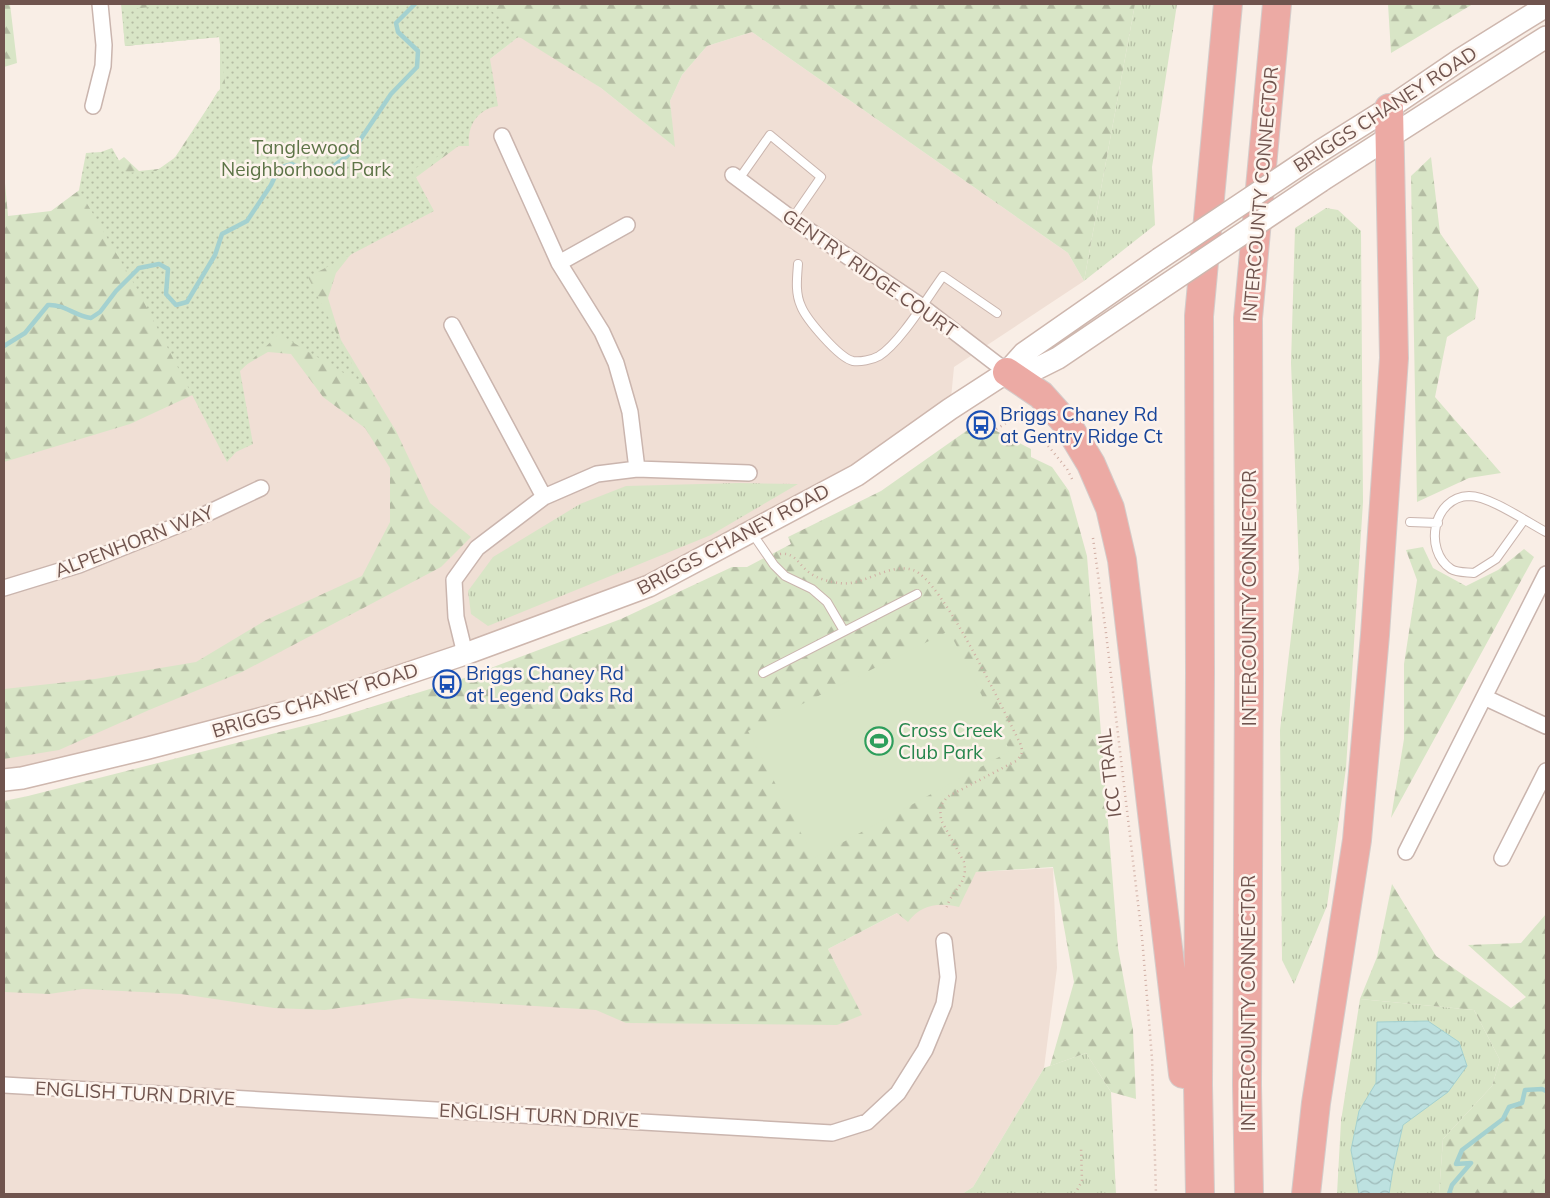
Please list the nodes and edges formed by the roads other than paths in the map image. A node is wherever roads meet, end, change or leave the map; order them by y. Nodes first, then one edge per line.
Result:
1 (100, 4) edge
2 (1228, 4) edge
3 (1277, 4) edge
4 (1546, 6) edge
5 (1546, 37) edge
6 (93, 106) dead end
7 (1389, 108) junction
8 (502, 136) dead end
9 (1391, 138) junction
10 (736, 177) joint
11 (792, 219) junction
12 (627, 225) dead end
13 (559, 263) junction
14 (798, 264) dead end
15 (921, 306) junction
16 (997, 313) dead end
17 (452, 325) dead end
18 (1007, 372) junction
19 (637, 469) junction
20 (749, 473) dead end
21 (261, 488) dead end
22 (544, 497) junction
23 (1524, 520) junction
24 (1410, 522) dead end
25 (1438, 523) junction
26 (751, 531) junction
27 (1546, 532) edge
28 (1546, 574) edge
29 (4, 588) edge
30 (917, 594) dead end
31 (844, 632) junction
32 (465, 654) junction
33 (763, 673) dead end
34 (1484, 697) junction
35 (1546, 726) edge
36 (1546, 771) edge
37 (4, 780) edge
38 (1406, 852) dead end
39 (1502, 858) dead end
40 (944, 941) dead end
41 (4, 1085) edge
42 (1198, 1194) edge
43 (1249, 1194) edge
44 (1306, 1194) edge

1 - 6 street
2 - 42 highway
3 - 43 highway, INTERCOUNTY CONNECTOR
4 - 7 main road, BRIGGS CHANEY ROAD
5 - 9 main road, BRIGGS CHANEY ROAD
7 - 9 highway
7 - 18 main road, BRIGGS CHANEY ROAD, bridge
8 - 13 street
9 - 18 main road, BRIGGS CHANEY ROAD, bridge
9 - 44 highway
10 - 11 street, GENTRY RIDGE COURT
10 - 11 lane
11 - 15 street, GENTRY RIDGE COURT
12 - 13 street
13 - 19 street
14 - 15 lane
15 - 16 lane
15 - 18 street, GENTRY RIDGE COURT
17 - 22 street
18 - 26 main road, BRIGGS CHANEY ROAD
18 - 42 highway
19 - 20 street
19 - 22 street
21 - 29 street, ALPENHORN WAY
22 - 32 street
23 - 25 lane
23 - 25 lane
23 - 27 lane
24 - 25 lane
26 - 31 lane
26 - 32 main road, BRIGGS CHANEY ROAD
28 - 34 street
30 - 31 lane
31 - 33 lane
32 - 37 main road, BRIGGS CHANEY ROAD
34 - 35 street
34 - 38 street
36 - 39 street
40 - 41 street, ENGLISH TURN DRIVE

